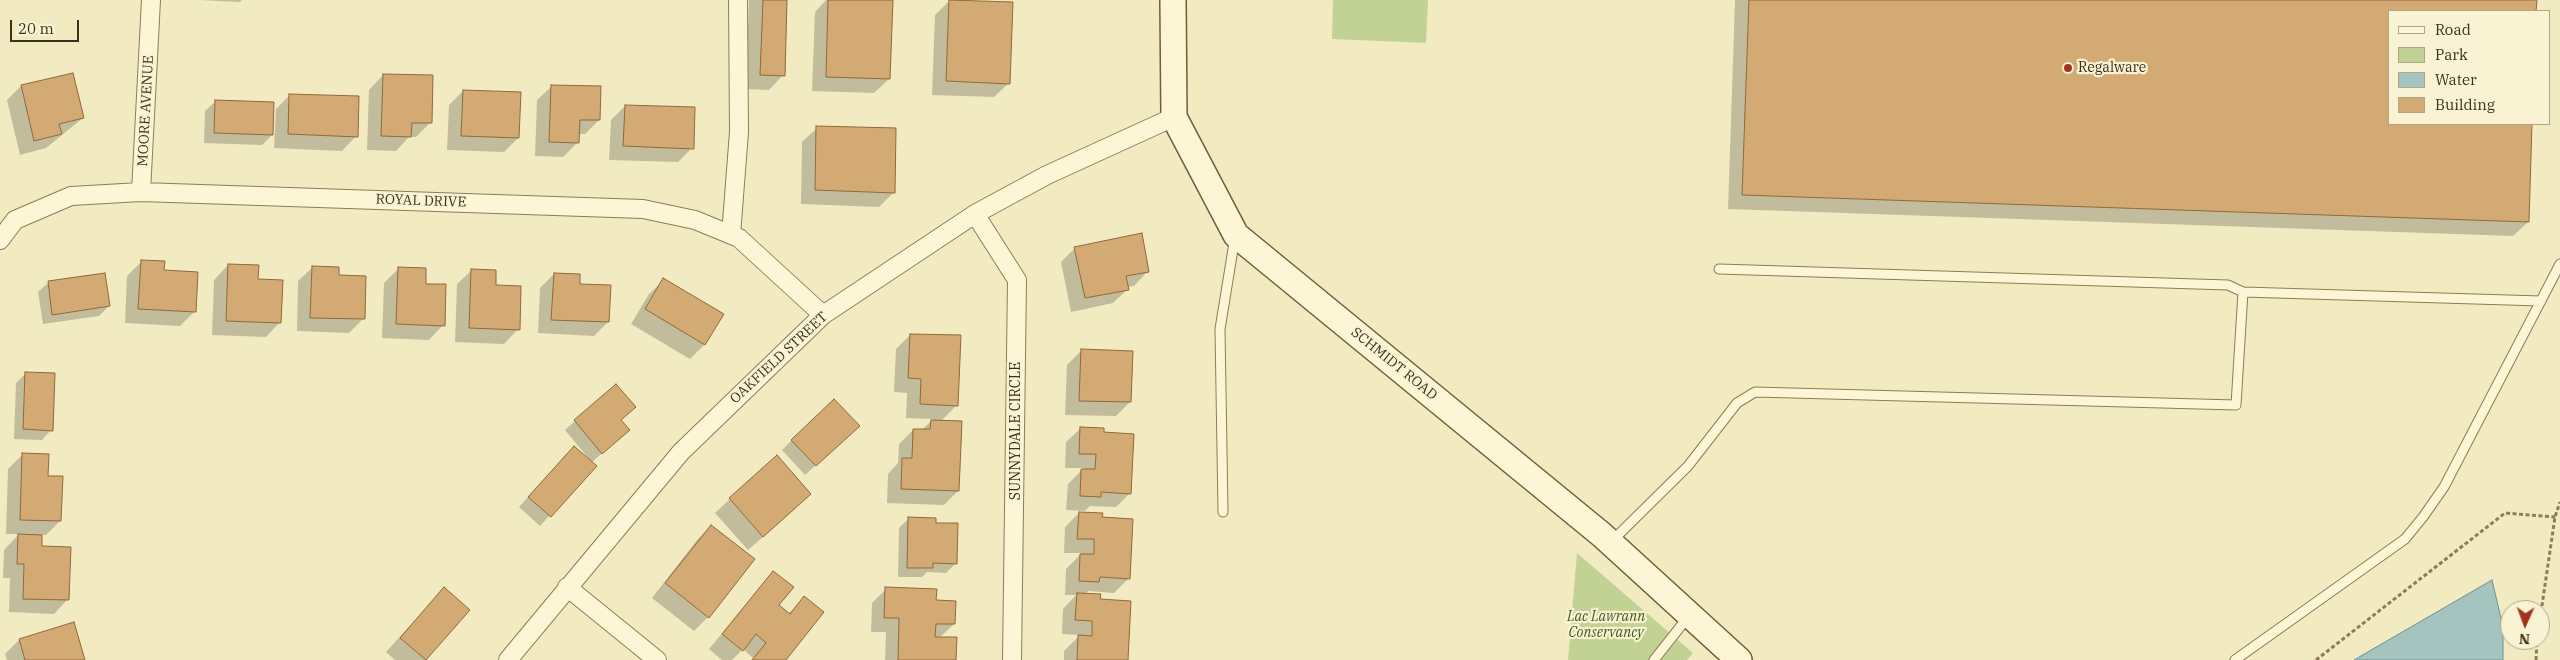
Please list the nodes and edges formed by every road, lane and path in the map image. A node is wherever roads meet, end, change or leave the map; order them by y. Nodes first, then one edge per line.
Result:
1 (151, 0) edge
2 (738, 0) edge
3 (1173, 0) edge
4 (1174, 117) junction
5 (142, 192) junction
6 (975, 214) junction
7 (731, 235) junction
8 (1236, 235) junction
9 (0, 240) edge
10 (2560, 264) edge
11 (1719, 269) dead end
12 (2243, 292) junction
13 (2541, 301) junction
14 (823, 315) junction
15 (2560, 502) edge
16 (1222, 512) dead end
17 (2555, 517) junction
18 (1611, 543) junction
19 (567, 587) junction
20 (2543, 600) edge
21 (1690, 615) junction
22 (508, 660) edge
23 (657, 660) edge
24 (1012, 660) edge
25 (1654, 660) edge
26 (1740, 660) edge
27 (2235, 660) edge
28 (2316, 660) edge

1 - 5 street, MOORE AVENUE
2 - 7 street
3 - 4 street, SCHMIDT ROAD
4 - 6 street, OAKFIELD STREET
4 - 8 street, SCHMIDT ROAD
5 - 7 street, ROYAL DRIVE
5 - 9 street, ROYAL DRIVE
6 - 14 street, OAKFIELD STREET
6 - 24 street, SUNNYDALE CIRCLE
7 - 14 street, ROYAL DRIVE
8 - 16 lane
8 - 18 street, SCHMIDT ROAD
10 - 13 lane
11 - 12 lane
12 - 13 lane
12 - 18 lane
13 - 27 lane
14 - 19 street, OAKFIELD STREET
15 - 17 path
17 - 20 path
17 - 28 path
18 - 21 street, SCHMIDT ROAD
19 - 22 street, OAKFIELD STREET
19 - 23 street
21 - 25 lane
21 - 26 street, SCHMIDT ROAD

